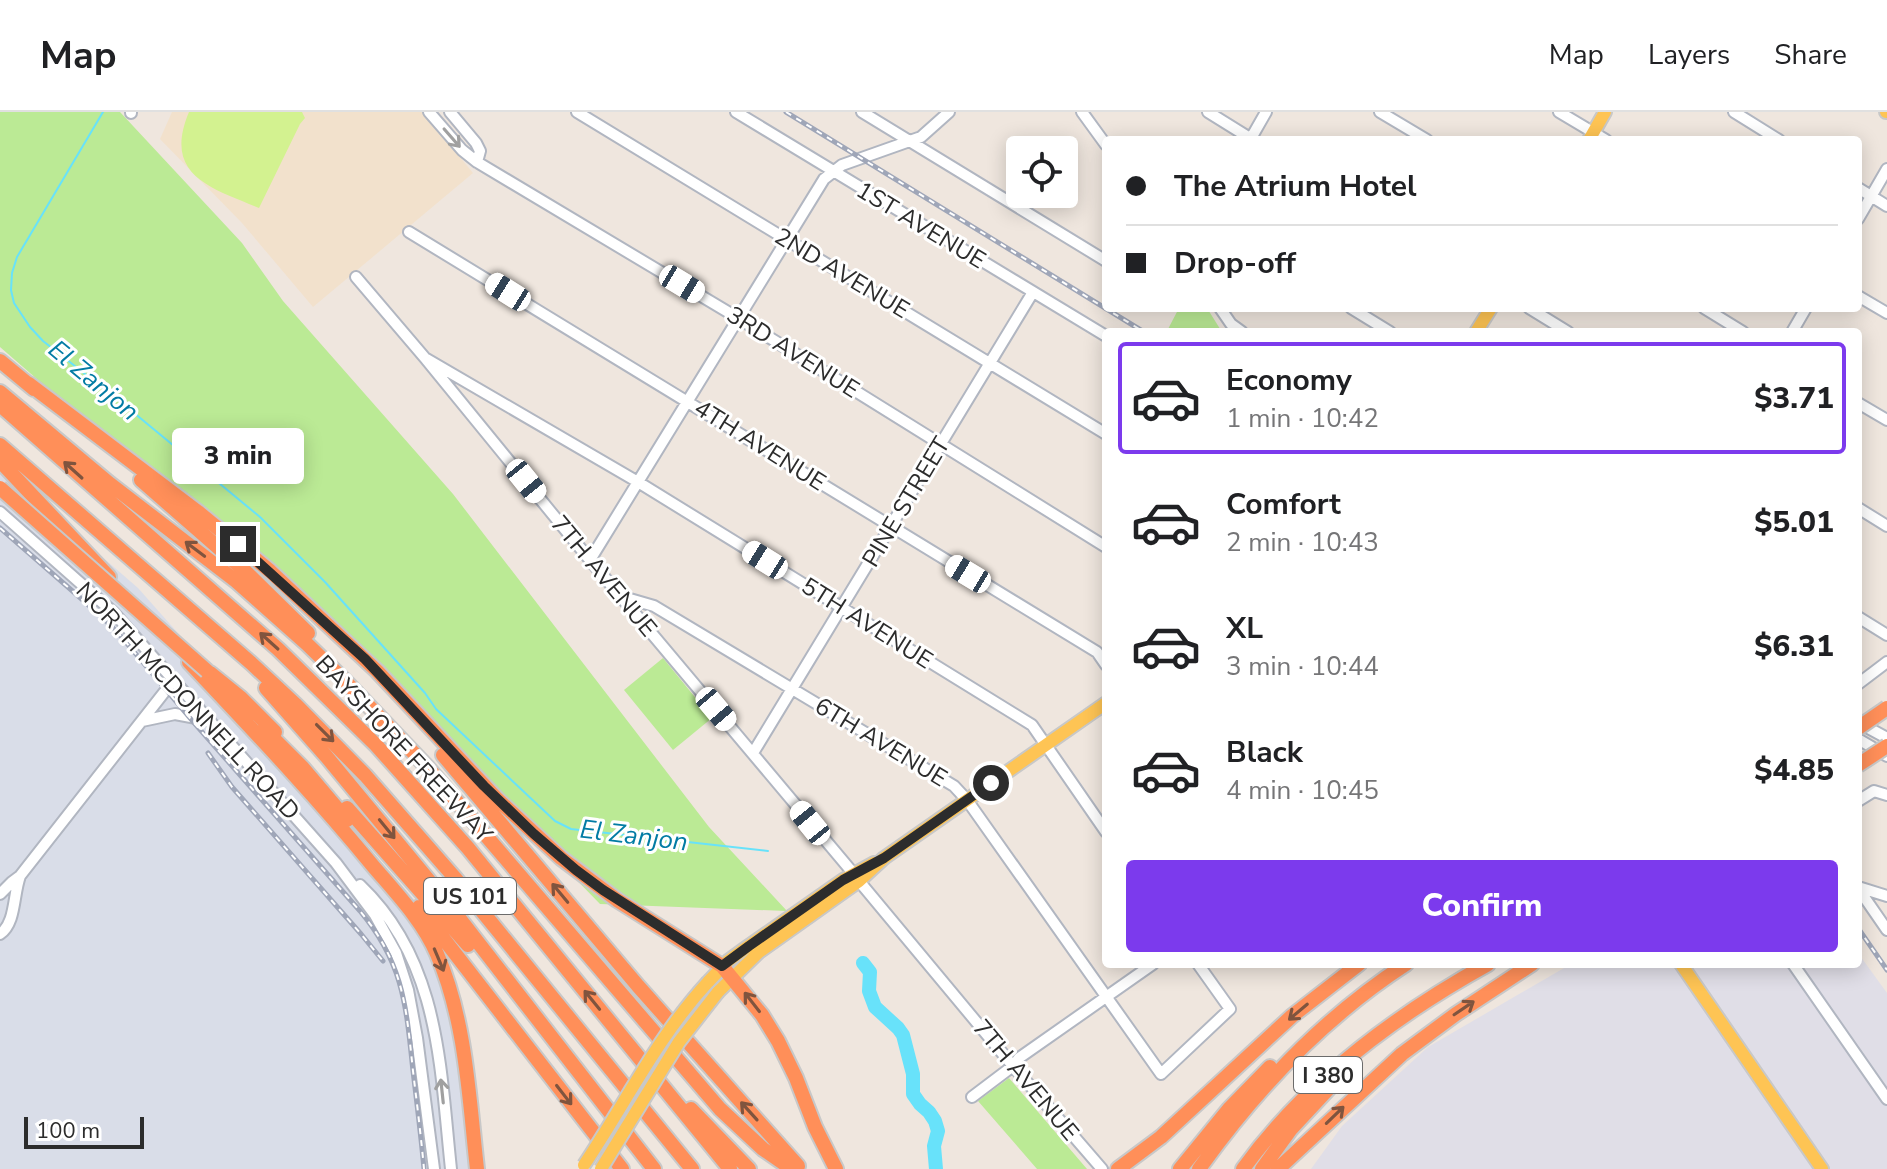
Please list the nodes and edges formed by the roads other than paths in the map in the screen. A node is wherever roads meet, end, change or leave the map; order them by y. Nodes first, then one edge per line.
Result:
1 (429, 112) edge
2 (450, 112) edge
3 (577, 112) edge
4 (736, 112) edge
5 (862, 112) edge
6 (949, 112) edge
7 (1082, 112) edge
8 (1208, 112) edge
9 (1266, 112) edge
10 (1380, 112) edge
11 (1559, 112) edge
12 (1605, 112) edge
13 (1734, 112) edge
14 (1246, 136) edge
15 (1253, 136) edge
16 (1420, 136) edge
17 (1591, 136) edge
18 (1773, 136) edge
19 (1102, 140) edge
20 (910, 141) junction
21 (477, 162) junction
22 (1887, 169) edge
23 (832, 171) junction
24 (1862, 190) edge
25 (1871, 196) junction
26 (1887, 206) edge
27 (1862, 212) edge
28 (409, 232) dead end
29 (786, 240) junction
30 (1102, 259) edge
31 (356, 277) dead end
32 (1033, 292) junction
33 (1862, 298) edge
34 (1358, 312) edge
35 (1536, 312) edge
36 (1710, 312) edge
37 (1887, 313) edge
38 (738, 318) junction
39 (1384, 328) edge
40 (1562, 328) edge
41 (1736, 328) edge
42 (1102, 334) edge
43 (425, 358) junction
44 (0, 361) edge
45 (990, 363) junction
46 (29, 384) junction
47 (0, 392) edge
48 (688, 401) junction
49 (0, 405) edge
50 (1862, 405) edge
51 (1887, 420) edge
52 (1102, 432) edge
53 (941, 444) junction
54 (0, 445) edge
55 (0, 461) edge
56 (638, 482) junction
57 (0, 488) edge
58 (1862, 510) edge
59 (0, 512) edge
60 (891, 526) junction
61 (1887, 526) edge
62 (1102, 545) edge
63 (590, 560) junction
64 (270, 571) junction
65 (623, 597) junction
66 (842, 607) junction
67 (1862, 619) edge
68 (1887, 635) edge
69 (227, 642) junction
70 (1102, 659) edge
71 (1887, 662) edge
72 (173, 681) junction
73 (1862, 681) edge
74 (792, 688) junction
75 (1102, 706) edge
76 (1887, 708) edge
77 (208, 720) junction
78 (142, 721) junction
79 (1862, 723) edge
80 (1862, 727) edge
81 (1887, 738) edge
82 (1862, 741) edge
83 (1046, 745) junction
84 (1887, 746) edge
85 (753, 753) junction
86 (1887, 755) edge
87 (1862, 764) edge
88 (1862, 765) edge
89 (326, 790) junction
90 (1887, 795) edge
91 (1862, 798) edge
92 (967, 800) junction
93 (1102, 826) edge
94 (504, 857) junction
95 (336, 863) junction
96 (20, 876) junction
97 (856, 877) junction
98 (1862, 888) edge
99 (1862, 893) edge
100 (0, 894) edge
101 (1887, 896) edge
102 (1887, 930) edge
103 (0, 934) edge
104 (1147, 968) edge
105 (1201, 968) edge
106 (1354, 968) edge
107 (1400, 968) edge
108 (1481, 968) edge
109 (1526, 968) edge
110 (1684, 968) edge
111 (1796, 968) edge
112 (727, 972) junction
113 (1361, 995) junction
114 (1106, 997) junction
115 (1430, 999) junction
116 (619, 1033) junction
117 (1013, 1066) junction
118 (589, 1087) junction
119 (972, 1097) dead end
120 (1887, 1099) edge
121 (583, 1167) edge
122 (621, 1167) edge
123 (434, 1169) edge
124 (451, 1169) edge
125 (477, 1169) edge
126 (601, 1169) edge
127 (654, 1169) edge
128 (692, 1169) edge
129 (730, 1169) edge
130 (749, 1169) edge
131 (792, 1169) edge
132 (801, 1169) edge
133 (836, 1169) edge
134 (1102, 1169) edge
135 (1118, 1169) edge
136 (1180, 1169) edge
137 (1199, 1169) edge
138 (1243, 1169) edge
139 (1262, 1169) edge
140 (1278, 1169) edge
141 (1822, 1169) edge

1 -> 21 street, 3RD AVENUE
2 - 21 street
3 - 29 street, 2ND AVENUE
4 - 23 street, 1ST AVENUE
5 - 20 street
6 - 20 street
7 - 19 street
8 - 14 street
9 - 15 street
10 - 16 street
11 - 17 street
12 - 17 main road
13 - 18 street
20 - 23 street
20 - 30 street
21 - 38 street, 3RD AVENUE
22 - 25 street
23 - 29 street
23 - 32 street, 1ST AVENUE
24 - 25 street
25 - 26 street
25 - 27 street
28 - 48 street, 4TH AVENUE
29 - 38 street
29 - 45 street, 2ND AVENUE
31 - 43 street, 7TH AVENUE
32 - 42 street, 1ST AVENUE
32 - 45 street, PINE STREET
33 - 37 street
34 - 39 street
35 - 40 street
36 - 41 street
38 - 48 street
38 - 53 street, 3RD AVENUE
43 - 56 street, 5TH AVENUE
43 - 63 street, 7TH AVENUE
44 - 46 highway
45 - 52 street, 2ND AVENUE
45 - 53 street, PINE STREET
46 - 64 highway
46 - 94 highway
94 -> 47 highway
48 - 56 street
48 - 60 street, 4TH AVENUE
116 -> 49 highway, BAYSHORE FREEWAY / US 101
50 - 51 street
53 - 60 street, PINE STREET
53 - 62 street, 3RD AVENUE
54 - 69 highway, BAYSHORE FREEWAY / US 101
55 -> 125 highway
56 - 63 street
56 - 66 street, 5TH AVENUE
57 - 89 highway, bridge
58 - 61 street
59 - 72 street, NORTH MCDONNELL ROAD
60 - 66 street, PINE STREET
60 - 70 street, 4TH AVENUE
63 - 65 street, 7TH AVENUE
64 - 112 highway
132 -> 64 highway
65 - 74 street, 6TH AVENUE
65 - 85 street, 7TH AVENUE
66 - 74 street, PINE STREET
66 - 83 street, 5TH AVENUE
67 - 68 street
69 -> 118 highway
69 -> 128 highway, BAYSHORE FREEWAY / US 101
71 - 73 street
72 - 77 street, NORTH MCDONNELL ROAD
72 - 78 street
74 - 85 street, PINE STREET
74 - 92 street, 6TH AVENUE
75 - 83 main road
76 - 79 highway, bridge
77 - 78 street
77 - 95 street, NORTH MCDONNELL ROAD
78 - 96 street
80 - 81 street
82 - 86 street
83 - 92 main road
83 - 93 street, 5TH AVENUE
84 - 87 highway, bridge
85 - 97 street, 7TH AVENUE
86 - 88 highway, bridge
89 - 118 highway
89 -> 122 highway
90 - 91 street
92 - 97 main road
92 - 114 street, 6TH AVENUE
94 - 131 highway
95 - 123 street, NORTH MCDONNELL ROAD
124 -> 95 street, NORTH MCDONNELL ROAD
96 - 100 street
96 - 103 street
97 - 112 main road
97 - 117 street, 7TH AVENUE
98 - 101 street
99 - 102 street
104 - 114 street
105 - 114 street, 6TH AVENUE
106 -> 135 highway
107 - 113 highway, I 380
108 - 115 highway, I 380
140 -> 109 highway
110 - 141 main road
111 - 120 street
112 - 121 main road, bridge
112 - 126 main road, bridge
133 -> 112 highway
113 - 136 highway
113 - 137 highway, I 380
114 - 117 street
115 - 138 highway, I 380
115 - 139 highway
116 - 129 highway, BAYSHORE FREEWAY / US 101
116 - 130 highway
117 - 119 street
117 - 134 street, 7TH AVENUE
118 - 127 highway

